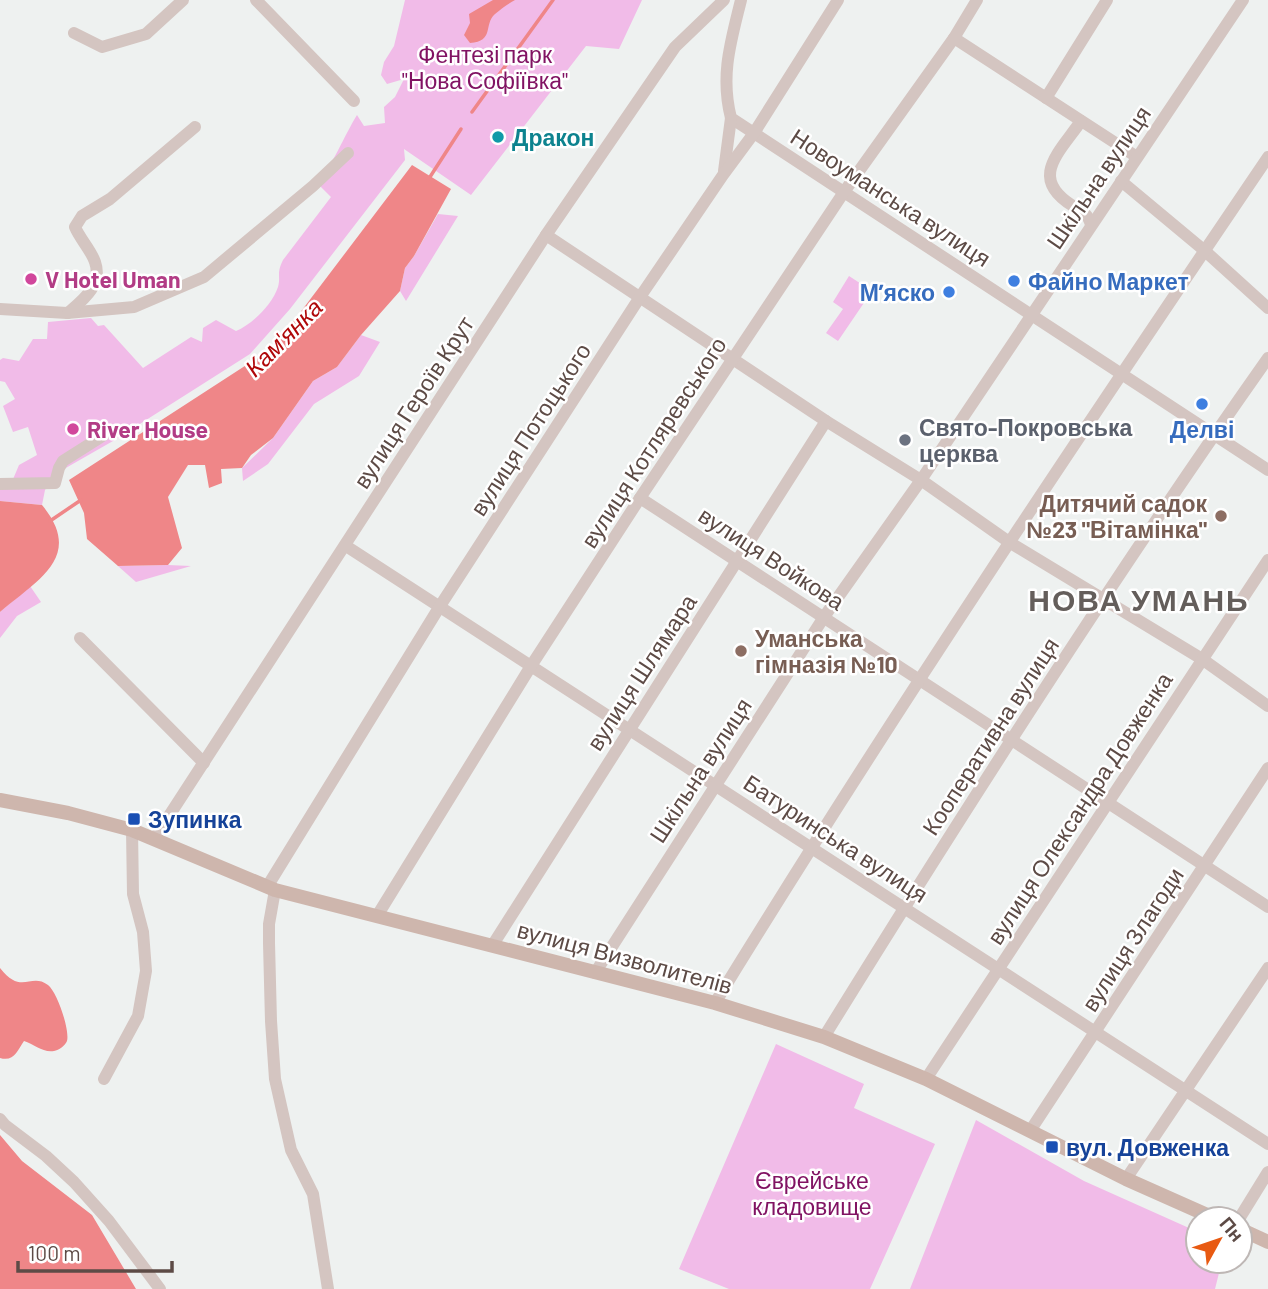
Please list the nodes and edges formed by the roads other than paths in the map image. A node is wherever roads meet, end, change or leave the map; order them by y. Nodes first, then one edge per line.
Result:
1 (183, 0) edge
2 (256, 0) edge
3 (724, 0) edge
4 (741, 0) edge
5 (838, 0) edge
6 (977, 0) edge
7 (1107, 0) edge
8 (1243, 0) edge
9 (74, 33) dead end
10 (954, 38) junction
11 (1046, 98) junction
12 (354, 101) dead end
13 (731, 118) junction
14 (1081, 121) junction
15 (194, 127) dead end
16 (754, 133) junction
17 (348, 153) dead end
18 (1137, 157) junction
19 (1268, 158) edge
20 (723, 175) junction
21 (1121, 181) junction
22 (845, 192) junction
23 (1091, 225) junction
24 (546, 235) junction
25 (1205, 251) junction
26 (640, 297) junction
27 (1268, 307) edge
28 (0, 309) edge
29 (67, 313) junction
30 (1031, 314) junction
31 (1268, 358) edge
32 (733, 359) junction
33 (1122, 374) junction
34 (826, 421) junction
35 (103, 435) dead end
36 (1214, 435) junction
37 (1268, 470) edge
38 (921, 480) junction
39 (0, 484) edge
40 (640, 498) junction
41 (1009, 542) junction
42 (346, 546) junction
43 (737, 560) junction
44 (1268, 560) edge
45 (1104, 600) junction
46 (440, 606) junction
47 (824, 617) junction
48 (79, 638) dead end
49 (1202, 659) junction
50 (531, 666) junction
51 (921, 680) junction
52 (1268, 706) edge
53 (629, 729) junction
54 (1013, 740) junction
55 (204, 763) junction
56 (1268, 768) edge
57 (715, 784) junction
58 (0, 800) edge
59 (1109, 802) junction
60 (132, 830) junction
61 (154, 839) junction
62 (811, 846) junction
63 (1206, 866) junction
64 (271, 888) junction
65 (905, 907) junction
66 (1268, 907) edge
67 (377, 915) junction
68 (492, 946) junction
69 (999, 968) junction
70 (1268, 968) edge
71 (595, 973) junction
72 (715, 1003) junction
73 (1096, 1032) junction
74 (824, 1037) junction
75 (104, 1079) dead end
76 (926, 1079) junction
77 (1186, 1090) junction
78 (0, 1119) edge
79 (1030, 1132) junction
80 (1268, 1144) edge
81 (1268, 1172) edge
82 (1126, 1179) junction
83 (1184, 1205) edge
84 (1248, 1205) edge
85 (160, 1289) edge
86 (328, 1289) edge

1 - 9 street
2 - 12 street
3 - 24 street, вулиця Героїв Крут
4 - 13 street
5 - 16 street, вулиця Потоцького
6 - 10 street, вулиця Котляревського
7 - 11 street
8 - 18 street, Шкільна вулиця
10 - 11 street
10 - 22 street, вулиця Котляревського
11 - 14 street
13 - 16 street, Новоуманська вулиця
13 - 20 street
14 - 18 street
14 - 23 street
15 - 29 street
16 - 20 street, вулиця Потоцького
16 - 22 street, Новоуманська вулиця
17 - 29 street
18 - 21 street, Шкільна вулиця
19 - 25 street
20 - 26 street, вулиця Потоцького
21 - 23 street, Шкільна вулиця
21 - 25 street
22 - 30 street, Новоуманська вулиця
22 - 32 street, вулиця Котляревського
23 - 30 street, Шкільна вулиця
24 - 26 street
24 - 42 street, вулиця Героїв Крут
25 - 27 street
25 - 33 street
26 - 32 street
26 - 46 street, вулиця Потоцького
28 - 29 street
30 - 33 street, Новоуманська вулиця
30 - 38 street, Шкільна вулиця
31 - 36 street, Кооперативна вулиця
32 - 34 street
32 - 40 street, вулиця Котляревського
33 - 36 street, Новоуманська вулиця
33 - 41 street
34 - 38 street
34 - 43 street, вулиця Шлямара
35 - 39 street
36 - 37 street, Новоуманська вулиця
36 - 45 street, Кооперативна вулиця
38 - 41 street
38 - 47 street, Шкільна вулиця
40 - 43 street, вулиця Войкова
40 - 50 street, вулиця Котляревського
41 - 45 street
41 - 51 street
42 - 46 street, Батуринська вулиця
42 - 55 street, вулиця Героїв Крут
43 - 47 street, вулиця Войкова
43 - 53 street, вулиця Шлямара
44 - 49 street, вулиця Олександра Довженка
45 - 49 street
45 - 54 street, Кооперативна вулиця
46 - 50 street, Батуринська вулиця
46 - 64 street, вулиця Потоцького
47 - 51 street, вулиця Войкова
47 - 57 street, Шкільна вулиця
48 - 55 street
49 - 52 street
49 - 59 street, вулиця Олександра Довженка
50 - 53 street, Батуринська вулиця
50 - 67 street, вулиця Котляревського
51 - 54 street, вулиця Войкова
51 - 62 street
53 - 57 street, Батуринська вулиця
53 - 68 street, вулиця Шлямара
54 - 59 street, вулиця Войкова
54 - 65 street, Кооперативна вулиця
55 - 61 street, вулиця Героїв Крут
56 - 63 street, вулиця Злагоди
57 - 62 street, Батуринська вулиця
57 - 71 street, Шкільна вулиця
58 - 60 main road, вулиця Визволителів
59 - 63 street, вулиця Войкова
59 - 69 street, вулиця Олександра Довженка
60 - 61 main road, вулиця Визволителів
60 - 75 street
61 - 64 main road, вулиця Визволителів
62 - 65 street, Батуринська вулиця
62 - 72 street
63 - 66 street, вулиця Войкова
63 - 73 street, вулиця Злагоди
64 - 67 main road, вулиця Визволителів
64 - 86 street
65 - 69 street, Батуринська вулиця
65 - 74 street, Кооперативна вулиця
67 - 68 main road, вулиця Визволителів
68 - 71 main road, вулиця Визволителів
69 - 73 street, Батуринська вулиця
69 - 76 street, вулиця Олександра Довженка
70 - 77 street
71 - 72 main road, вулиця Визволителів
72 - 74 main road, вулиця Визволителів
73 - 77 street, Батуринська вулиця
73 - 79 street, вулиця Злагоди
74 - 76 main road, вулиця Визволителів
76 - 79 main road, вулиця Визволителів
77 - 80 street, Батуринська вулиця
77 - 82 street
78 - 85 street
79 - 82 main road, вулиця Визволителів
81 - 84 street
82 - 83 main road, вулиця Визволителів

